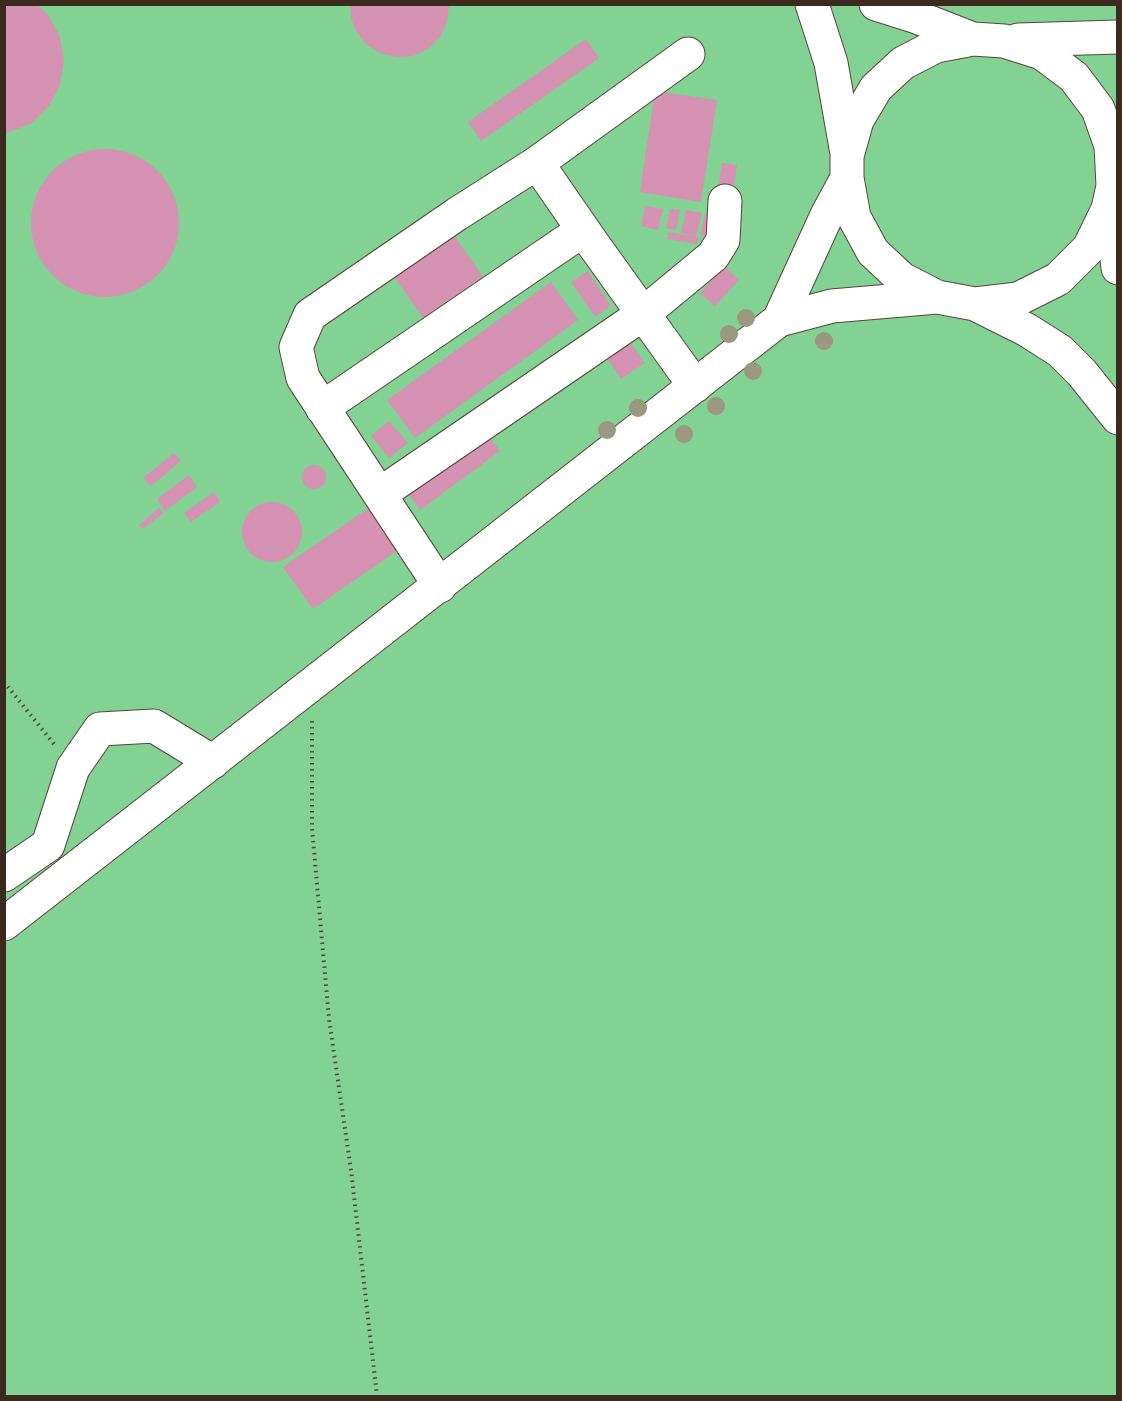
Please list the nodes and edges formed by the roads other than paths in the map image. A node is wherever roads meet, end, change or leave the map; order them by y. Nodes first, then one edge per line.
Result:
1 (812, 4) edge
2 (876, 4) edge
3 (1118, 37) edge
4 (988, 40) junction
5 (688, 54) dead end
6 (537, 163) junction
7 (847, 167) junction
8 (1113, 190) edge
9 (725, 201) dead end
10 (583, 230) junction
11 (1118, 267) edge
12 (938, 297) junction
13 (975, 304) junction
14 (643, 314) junction
15 (779, 320) junction
16 (695, 386) junction
17 (322, 408) junction
18 (1118, 418) edge
19 (380, 494) junction
20 (440, 586) junction
21 (213, 762) junction
22 (4, 875) edge
23 (4, 924) edge

1 - 7 street
2 - 4 street
3 - 4 street
4 - 7 street
4 - 8 street
5 - 6 street
6 - 10 street
6 - 17 street
7 - 12 street
7 - 15 street
8 - 11 street
8 - 13 street
9 - 14 street
10 - 14 street
10 - 17 street
12 - 13 street
12 - 15 street
13 - 18 street
14 - 16 street
14 - 19 street
15 - 16 street
16 - 20 street
17 - 19 street
19 - 20 street
20 - 21 street
21 - 22 street
21 - 23 street

